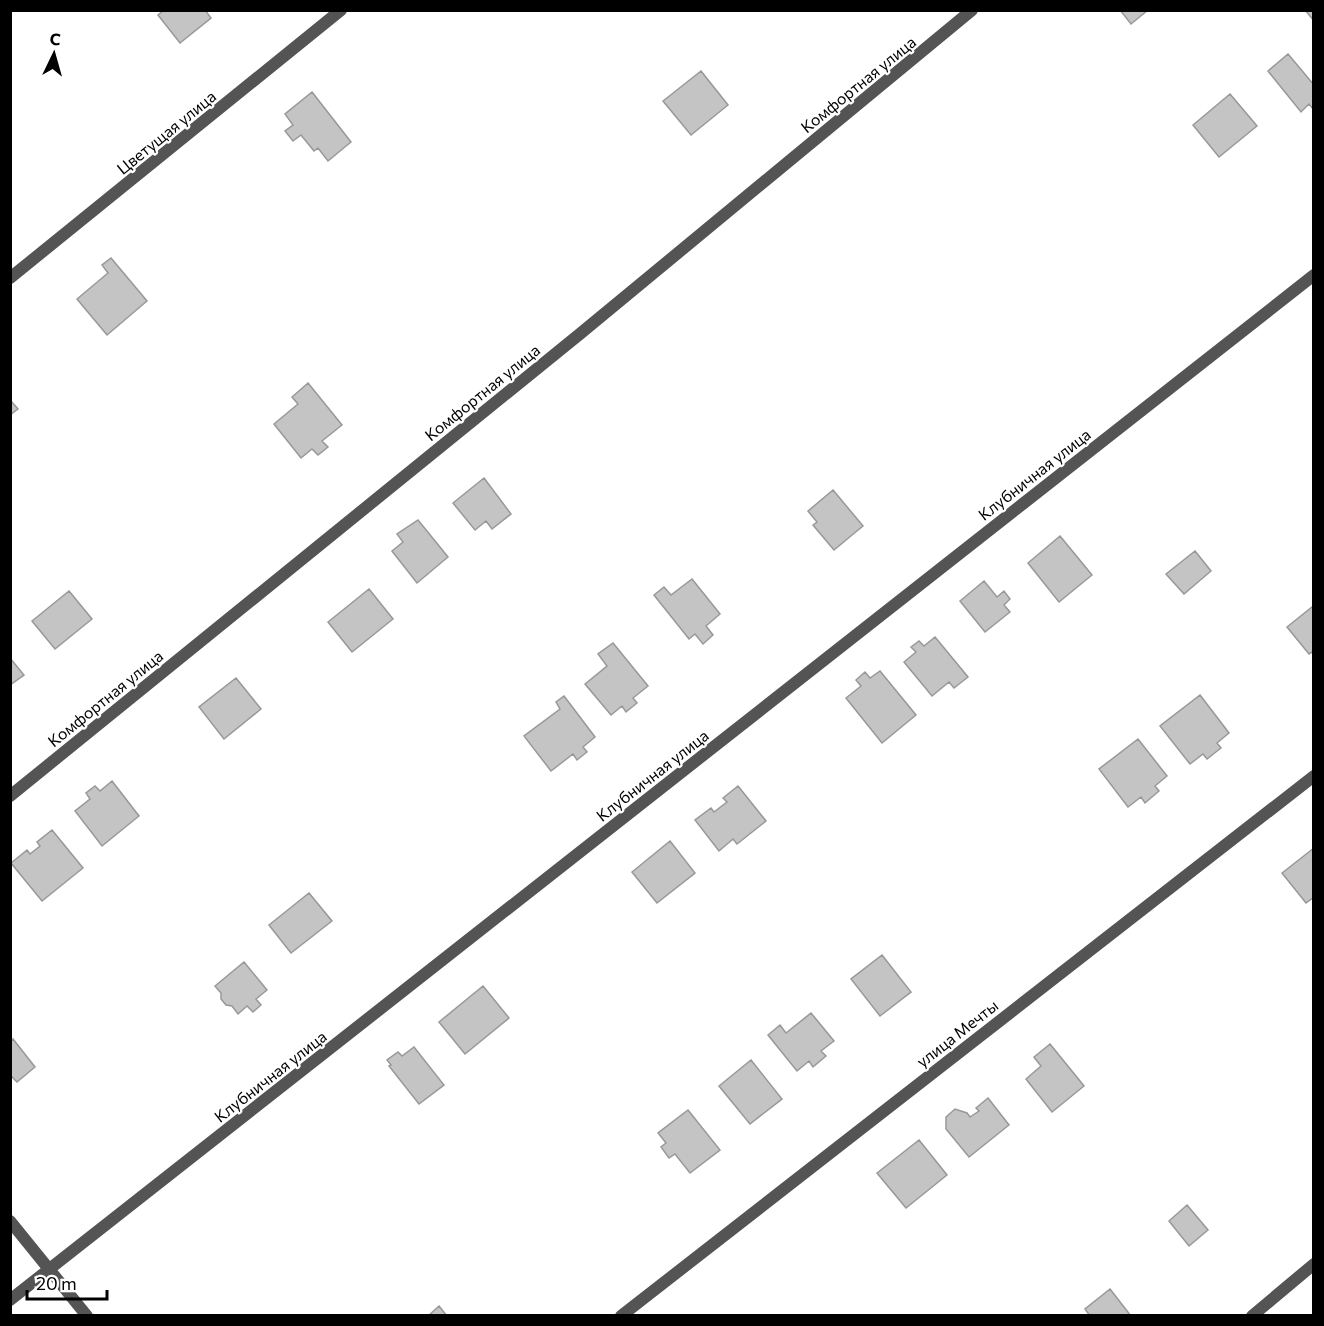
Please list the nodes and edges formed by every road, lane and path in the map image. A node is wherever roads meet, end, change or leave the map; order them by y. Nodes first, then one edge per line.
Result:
1 (341, 10) edge
2 (972, 10) edge
3 (1314, 275) edge
4 (10, 278) edge
5 (1314, 776) edge
6 (10, 796) edge
7 (10, 1221) edge
8 (1314, 1264) edge
9 (50, 1271) junction
10 (10, 1300) edge
11 (87, 1316) edge
12 (621, 1316) edge
13 (1252, 1316) edge

1 - 4 street, Цветущая улица
2 - 6 street, Комфортная улица
3 - 9 street, Клубничная улица
5 - 12 street, улица Мечты
7 - 9 street
8 - 13 street
9 - 10 street, Клубничная улица
9 - 11 street

